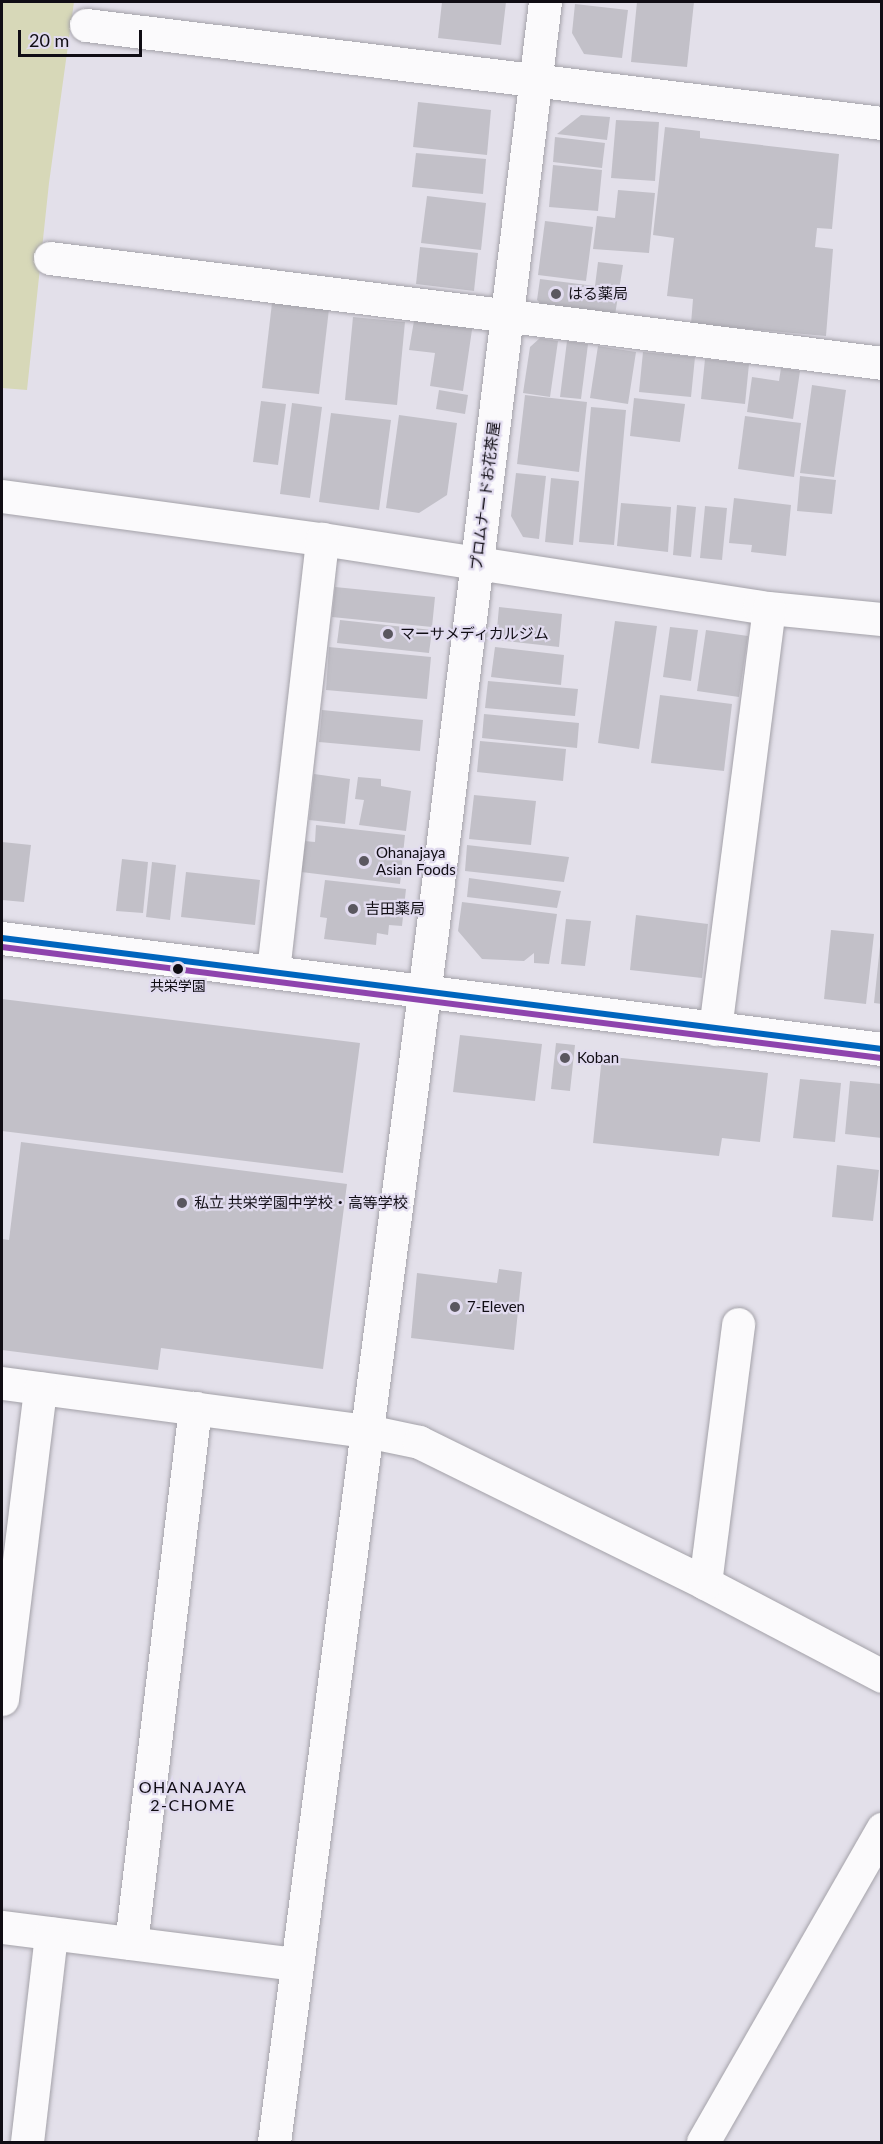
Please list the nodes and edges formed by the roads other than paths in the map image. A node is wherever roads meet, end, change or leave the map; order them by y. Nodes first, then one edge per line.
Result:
1 (545, 2) edge
2 (86, 25) dead end
3 (537, 83) junction
4 (882, 123) edge
5 (50, 258) dead end
6 (507, 313) junction
7 (882, 363) edge
8 (2, 496) edge
9 (322, 540) junction
10 (478, 564) junction
11 (769, 608) junction
12 (882, 620) edge
13 (2, 938) edge
14 (273, 971) junction
15 (424, 990) junction
16 (715, 1029) junction
17 (882, 1048) edge
18 (738, 1324) dead end
19 (2, 1383) edge
20 (40, 1388) junction
21 (195, 1408) junction
22 (367, 1431) junction
23 (705, 1583) junction
24 (882, 1676) edge
25 (2, 1699) edge
26 (882, 1829) edge
27 (2, 1927) edge
28 (51, 1933) junction
29 (131, 1943) junction
30 (296, 1964) junction
31 (27, 2142) edge
32 (274, 2142) edge
33 (703, 2142) edge

1 - 3 street, プロムナードお花茶屋
2 - 3 street
3 - 4 street
3 - 6 street, プロムナードお花茶屋
5 - 6 street
6 - 7 street
6 - 10 street, プロムナードお花茶屋
8 - 9 street
9 - 10 street
9 - 14 street
10 - 11 street
10 - 15 street, プロムナードお花茶屋
11 - 12 street
11 - 16 street
13 - 14 street
14 - 15 street
15 - 16 street
15 - 22 street, プロムナードお花茶屋
16 - 17 street
18 - 23 street
19 - 20 street
20 - 21 street
20 - 25 street
21 - 22 street
21 - 29 street
22 - 23 street
22 - 30 street, プロムナードお花茶屋
23 - 24 street
26 - 33 street
27 - 28 street
28 - 29 street
28 - 31 street
29 - 30 street
30 - 32 street, プロムナードお花茶屋

